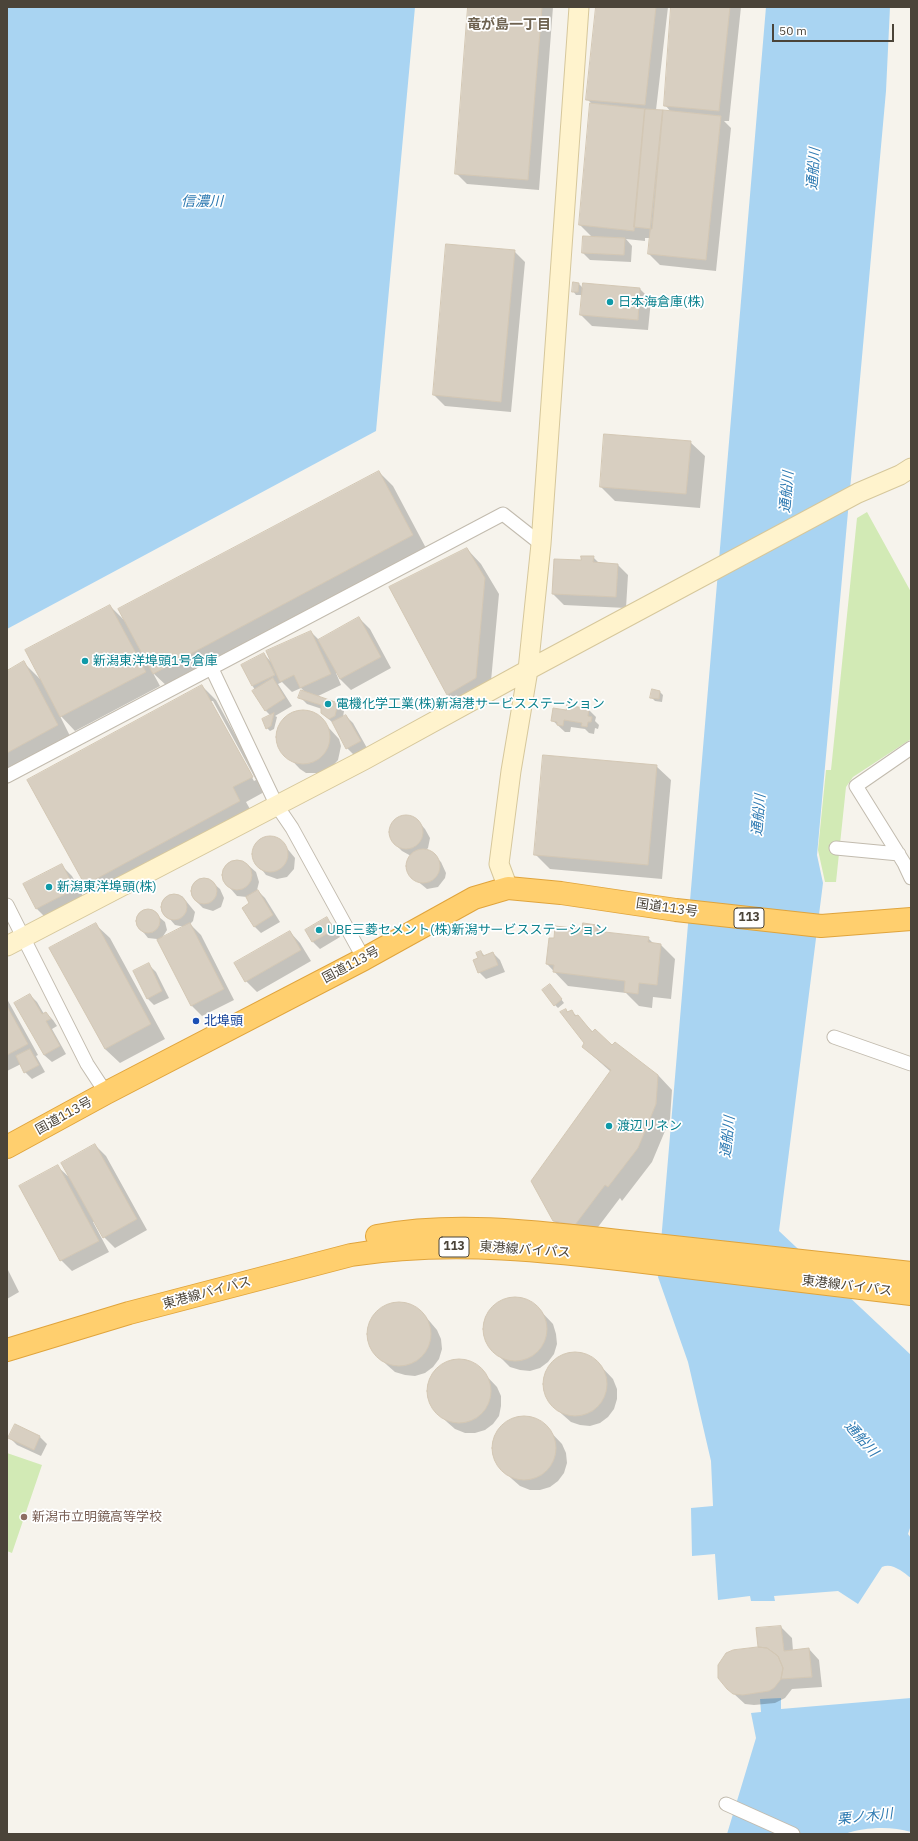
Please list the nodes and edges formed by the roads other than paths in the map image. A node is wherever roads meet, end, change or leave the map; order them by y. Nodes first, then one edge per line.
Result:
1 (579, 7) edge
2 (911, 468) edge
3 (541, 544) junction
4 (212, 669) junction
5 (528, 670) junction
6 (911, 748) edge
7 (7, 776) edge
8 (277, 806) junction
9 (836, 848) dead end
10 (905, 859) edge
11 (911, 878) edge
12 (508, 888) junction
13 (7, 905) edge
14 (911, 919) edge
15 (24, 937) junction
16 (7, 946) edge
17 (364, 959) junction
18 (834, 1037) dead end
19 (911, 1064) edge
20 (106, 1093) junction
21 (7, 1147) edge
22 (911, 1273) edge
23 (911, 1294) edge
24 (7, 1336) edge
25 (7, 1350) edge
26 (726, 1804) dead end
27 (793, 1834) edge

1 - 3 street
2 - 5 street
3 - 4 street
3 - 5 street
4 - 7 street
4 - 8 street
5 - 8 street
5 - 12 street
6 - 10 street
8 - 15 street
8 - 17 street
9 - 10 street
10 - 11 street
12 - 14 highway, 国道113号 / 113
12 - 17 highway, 国道113号 / 113
13 - 15 street
15 - 16 street
15 - 20 street
17 - 20 highway, 国道113号 / 113
18 - 19 street
20 - 21 highway, 国道113号 / 113
22 - 24 highway, 東港線バイパス / 113
23 - 25 highway, 東港線バイパス / 113
26 - 27 street

